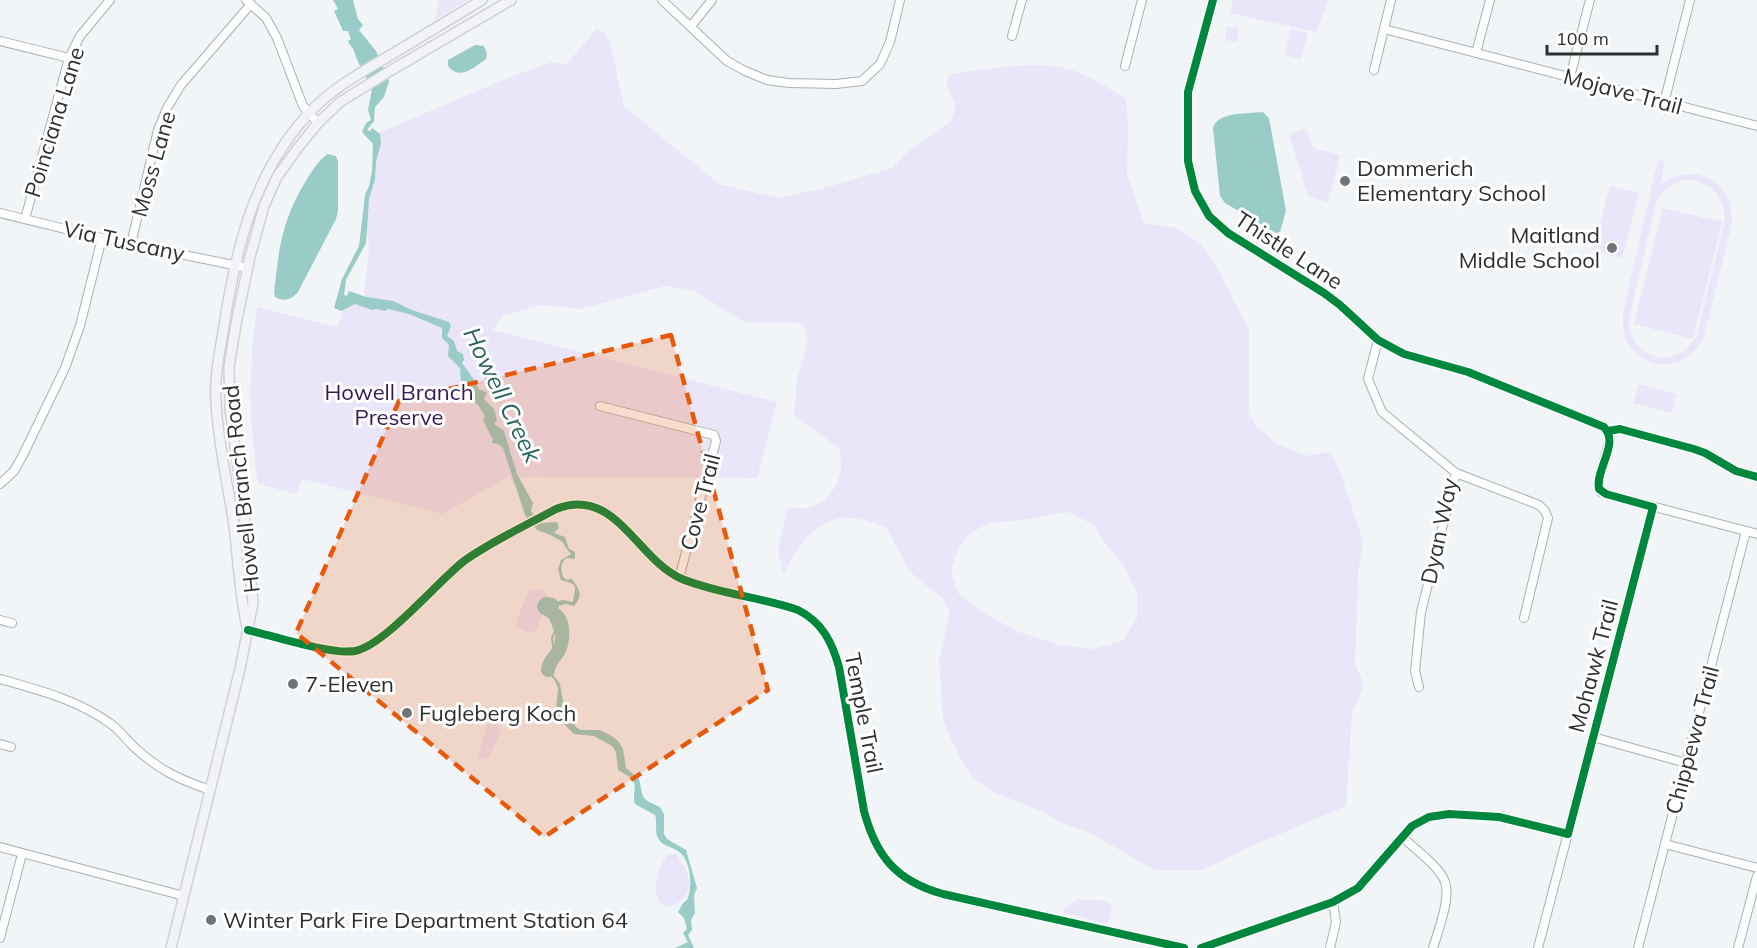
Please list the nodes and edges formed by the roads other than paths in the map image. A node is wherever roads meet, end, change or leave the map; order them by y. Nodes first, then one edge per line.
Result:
1 (110, 0) edge
2 (482, 0) edge
3 (662, 0) edge
4 (712, 0) edge
5 (900, 0) edge
6 (1022, 0) edge
7 (1142, 0) edge
8 (1213, 0) edge
9 (1391, 0) edge
10 (1490, 0) edge
11 (1590, 0) edge
12 (1690, 0) edge
13 (506, 1) edge
14 (249, 2) edge
15 (692, 26) junction
16 (1384, 29) junction
17 (1012, 36) dead end
18 (0, 41) edge
19 (1476, 53) junction
20 (69, 58) junction
21 (1125, 66) dead end
22 (1374, 70) dead end
23 (1570, 77) junction
24 (1664, 103) junction
25 (309, 113) junction
26 (318, 123) junction
27 (1757, 126) edge
28 (0, 213) edge
29 (25, 219) junction
30 (102, 238) junction
31 (131, 244) junction
32 (235, 266) junction
33 (248, 268) junction
34 (1378, 340) junction
35 (600, 406) dead end
36 (1456, 473) junction
37 (0, 484) edge
38 (1653, 507) junction
39 (1746, 531) junction
40 (1757, 534) edge
41 (679, 578) junction
42 (1524, 618) dead end
43 (0, 620) edge
44 (12, 622) dead end
45 (248, 630) junction
46 (0, 679) edge
47 (1419, 687) dead end
48 (1593, 737) junction
49 (0, 744) edge
50 (11, 747) dead end
51 (1686, 764) junction
52 (210, 790) junction
53 (1568, 834) junction
54 (1402, 837) junction
55 (1665, 844) junction
56 (0, 848) edge
57 (22, 854) junction
58 (1757, 868) edge
59 (1757, 876) edge
60 (184, 896) junction
61 (1333, 902) junction
62 (0, 938) edge
63 (171, 948) edge
64 (1184, 948) edge
65 (1201, 948) edge
66 (1330, 948) edge
67 (1433, 948) edge
68 (1538, 948) edge
69 (1638, 948) edge
70 (1738, 948) edge

1 - 20 street, Poinciana Lane
2 - 25 main road, Howell Branch Road
3 - 15 street
4 - 15 street
5 - 15 street
6 - 17 street
7 - 21 street
8 - 34 street, Thistle Lane
9 - 16 street
10 - 19 street
11 - 23 street
12 - 24 street
13 - 26 main road, Howell Branch Road
14 - 25 street
14 - 31 street, Moss Lane
16 - 19 street, Mojave Trail
16 - 22 street
18 - 20 street
19 - 23 street, Mojave Trail
20 - 29 street, Poinciana Lane
23 - 24 street, Mojave Trail
24 - 27 street, Mojave Trail
25 - 26 street
25 - 32 main road, Howell Branch Road
26 - 33 main road, Howell Branch Road
28 - 29 street, Via Tuscany
29 - 30 street, Via Tuscany
30 - 31 street, Via Tuscany
30 - 37 street
31 - 32 street, Via Tuscany
32 - 33 street, Via Tuscany
32 - 45 main road, Howell Branch Road
33 - 45 main road, Howell Branch Road
34 - 36 street, Dyan Way
34 - 38 street, Thistle Lane
35 - 41 street, Cove Trail
36 - 42 street
36 - 47 street, Dyan Way
38 - 39 street, Thistle Lane
38 - 48 street, Mohawk Trail
39 - 40 street, Thistle Lane
39 - 51 street, Chippewa Trail
41 - 45 street, Temple Trail
41 - 64 street, Temple Trail
43 - 44 street
45 - 52 main road, Howell Branch Road
46 - 52 street
48 - 51 street
48 - 53 street, Mohawk Trail
49 - 50 street
51 - 55 street, Chippewa Trail
52 - 60 main road, Howell Branch Road
53 - 54 street
53 - 68 street, Mohawk Trail
54 - 61 street
54 - 67 street
55 - 58 street
55 - 69 street, Chippewa Trail
56 - 57 street
57 - 60 street
57 - 62 street
59 - 70 street
60 - 63 main road, Howell Branch Road
61 - 65 street
61 - 66 street

